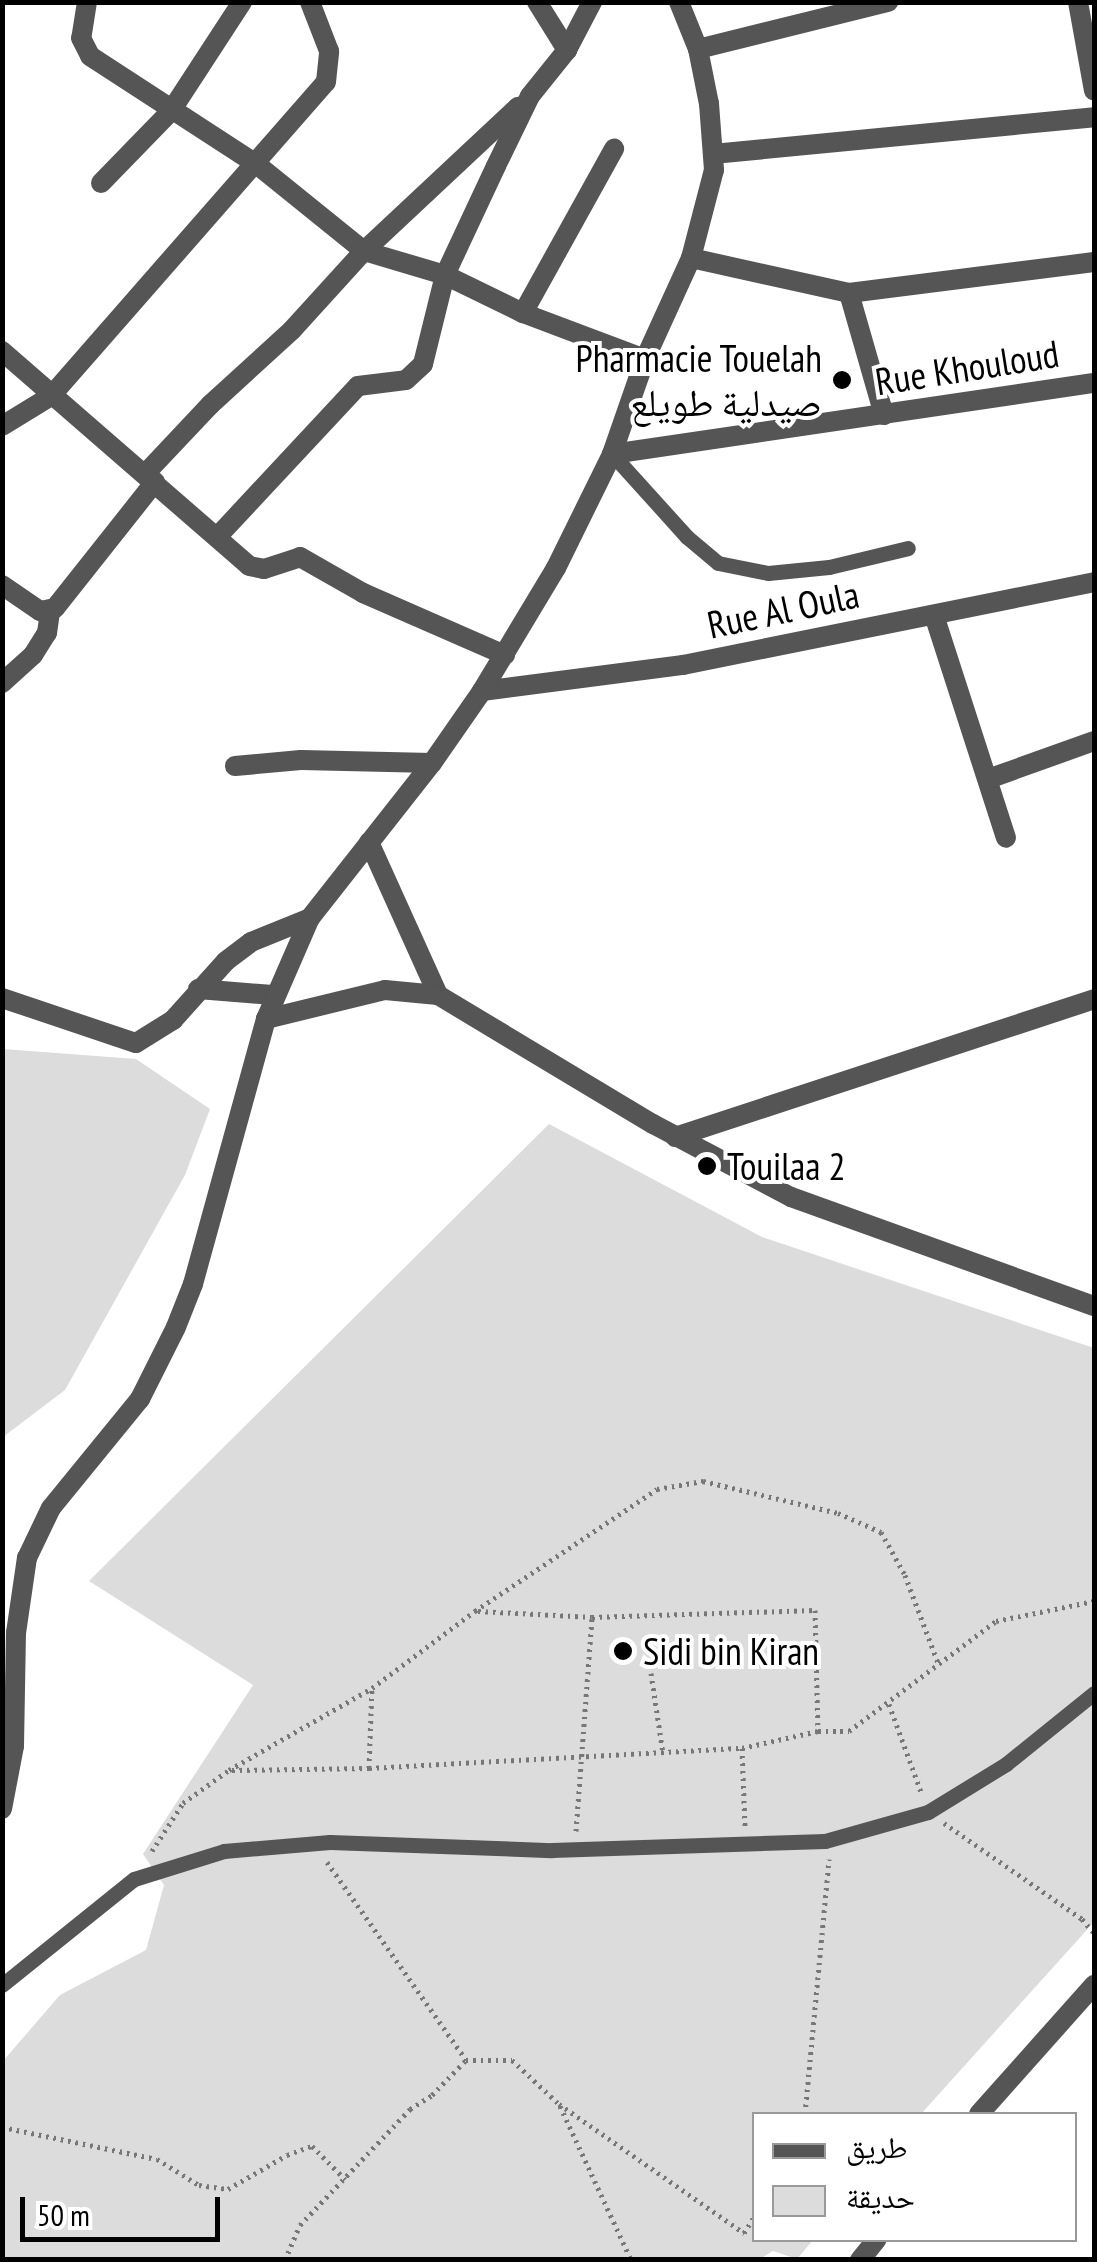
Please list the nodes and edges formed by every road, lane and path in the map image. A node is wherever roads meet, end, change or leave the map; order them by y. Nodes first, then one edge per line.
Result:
1 (87, 2) edge
2 (242, 2) edge
3 (310, 2) edge
4 (537, 2) edge
5 (592, 2) edge
6 (679, 2) edge
7 (888, 2) edge
8 (1078, 2) edge
9 (698, 49) junction
10 (566, 50) junction
11 (1094, 92) edge
12 (530, 96) junction
13 (171, 111) junction
14 (1094, 118) edge
15 (614, 149) dead end
16 (713, 154) junction
17 (255, 163) junction
18 (101, 183) dead end
19 (364, 251) junction
20 (691, 258) junction
21 (1094, 262) edge
22 (445, 275) junction
23 (848, 293) junction
24 (524, 313) junction
25 (2, 351) edge
26 (645, 359) junction
27 (1094, 382) edge
28 (51, 396) junction
29 (884, 414) junction
30 (2, 426) edge
31 (612, 454) junction
32 (150, 478) junction
33 (218, 536) junction
34 (908, 548) dead end
35 (1094, 582) edge
36 (2, 585) edge
37 (50, 612) junction
38 (934, 615) junction
39 (505, 656) junction
40 (2, 683) edge
41 (482, 691) junction
42 (1094, 741) edge
43 (432, 763) junction
44 (236, 766) dead end
45 (988, 779) junction
46 (1006, 838) dead end
47 (369, 842) junction
48 (310, 918) junction
49 (198, 989) junction
50 (273, 995) junction
51 (438, 995) junction
52 (2, 998) edge
53 (1094, 998) edge
54 (266, 1019) junction
55 (675, 1137) junction
56 (1094, 1306) edge
57 (1094, 1601) edge
58 (475, 1611) junction
59 (592, 1617) junction
60 (938, 1663) junction
61 (651, 1673) dead end
62 (372, 1688) junction
63 (1094, 1694) edge
64 (889, 1704) junction
65 (818, 1730) junction
66 (742, 1748) junction
67 (663, 1753) junction
68 (582, 1754) junction
69 (369, 1768) junction
70 (229, 1770) junction
71 (2, 1809) edge
72 (928, 1812) junction
73 (831, 1840) junction
74 (314, 1844) junction
75 (746, 1844) junction
76 (574, 1850) junction
77 (134, 1879) junction
78 (1094, 1933) edge
79 (2, 1984) edge
80 (1094, 1985) edge
81 (466, 2060) junction
82 (559, 2104) junction
83 (805, 2112) edge
84 (981, 2112) edge
85 (2, 2127) edge
86 (345, 2179) junction
87 (752, 2220) edge
88 (285, 2260) edge
89 (631, 2260) edge

1 - 13 street
2 - 13 street
3 - 17 street
4 - 10 street
5 - 10 street
6 - 9 street
7 - 9 street
8 - 11 street
9 - 16 street
10 - 12 street
12 - 19 street
12 - 22 street
13 - 17 street
13 - 18 street
14 - 16 street
15 - 24 street
16 - 20 street
17 - 19 street
17 - 28 street
19 - 22 street
19 - 32 street
20 - 23 street
20 - 26 street
21 - 23 street
22 - 24 street
22 - 33 street
23 - 29 street
24 - 26 street
25 - 28 street
26 - 31 street
27 - 29 street, Rue Khouloud
28 - 30 street
28 - 32 street
29 - 31 street, Rue Khouloud
31 - 34 lane
31 - 39 street
32 - 33 street
32 - 37 street
33 - 39 street
35 - 38 street, Rue Al Oula
36 - 37 street
37 - 40 street
38 - 41 street, Rue Al Oula
38 - 45 street
39 - 41 street
41 - 43 street
42 - 45 street
43 - 44 street
43 - 47 street
45 - 46 street
47 - 48 street
47 - 51 street
48 - 49 street
48 - 50 street
49 - 50 street
49 - 52 street
50 - 54 street
51 - 54 street
51 - 55 street
53 - 55 street
54 - 71 street
55 - 56 street
57 - 60 path
58 - 59 path
58 - 60 path
58 - 62 path
59 - 65 path
59 - 68 path
60 - 64 path
61 - 67 path
62 - 69 path
62 - 70 path
63 - 72 lane
64 - 65 path
64 - 72 path
65 - 66 path
66 - 67 path
66 - 75 path
67 - 68 path
68 - 69 path
68 - 76 path
69 - 70 path
70 - 77 path
72 - 73 lane
72 - 78 path
73 - 75 lane
73 - 83 path
74 - 76 lane
74 - 77 lane
74 - 81 path
75 - 76 lane
77 - 79 lane
80 - 84 street
81 - 82 path
81 - 86 path
82 - 87 path
82 - 89 path
85 - 86 path
86 - 88 path

